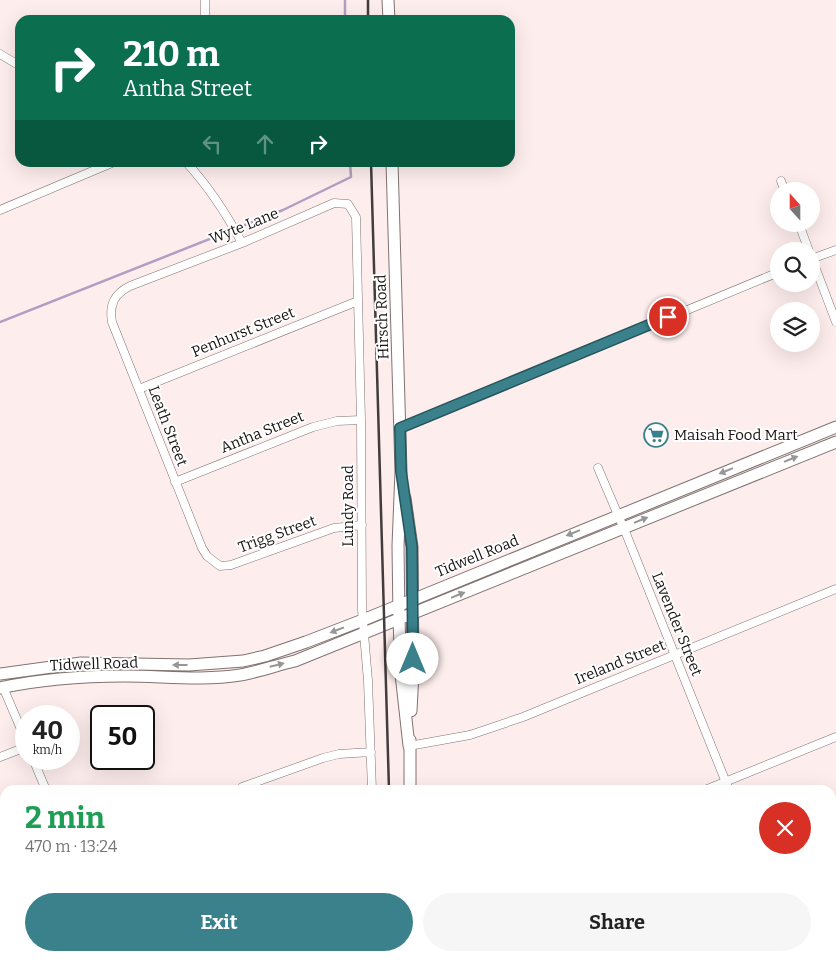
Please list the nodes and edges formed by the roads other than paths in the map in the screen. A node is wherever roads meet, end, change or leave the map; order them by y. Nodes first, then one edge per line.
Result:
1 (205, 0) edge
2 (388, 0) edge
3 (205, 15) edge
4 (389, 15) edge
5 (0, 54) edge
6 (15, 63) edge
7 (93, 167) edge
8 (190, 167) edge
9 (392, 167) edge
10 (0, 210) edge
11 (356, 222) joint
12 (239, 239) junction
13 (836, 250) edge
14 (820, 254) edge
15 (770, 276) edge
16 (820, 280) edge
17 (131, 285) joint
18 (358, 300) junction
19 (836, 322) edge
20 (139, 389) junction
21 (361, 420) junction
22 (836, 427) edge
23 (400, 428) junction
24 (836, 442) edge
25 (746, 463) junction
26 (598, 468) dead end
27 (401, 471) junction
28 (751, 475) junction
29 (175, 482) junction
30 (618, 515) junction
31 (362, 525) junction
32 (624, 528) junction
33 (532, 550) junction
34 (537, 563) junction
35 (231, 565) joint
36 (836, 589) edge
37 (412, 600) junction
38 (398, 605) junction
39 (413, 613) junction
40 (399, 619) junction
41 (363, 620) junction
42 (364, 634) junction
43 (674, 655) junction
44 (243, 661) junction
45 (126, 670) junction
46 (0, 674) edge
47 (244, 674) junction
48 (2, 688) edge
49 (15, 717) edge
50 (836, 737) edge
51 (409, 746) junction
52 (15, 751) edge
53 (371, 752) junction
54 (0, 757) edge
55 (38, 770) edge
56 (725, 782) junction
57 (44, 785) edge
58 (250, 785) edge
59 (372, 785) edge
60 (410, 785) edge
61 (718, 785) edge
62 (726, 785) edge

1 - 3 street
2 - 4 main road
5 - 6 street
7 - 10 street
8 - 12 street
9 - 23 main road, Hirsch Road
11 - 12 street, Wyte Lane
11 - 18 street, Lundy Road
12 - 17 street, Wyte Lane
13 - 14 street
15 - 23 street
16 - 19 street
17 - 20 street, Leath Street
18 - 20 street, Penhurst Street
18 - 21 street, Lundy Road
20 - 29 street, Leath Street
21 - 29 street, Antha Street
21 - 31 street, Lundy Road
22 - 25 main road, Tidwell Road
23 - 27 main road, Hirsch Road
28 -> 24 main road, Tidwell Road
25 - 28 main road
25 -> 30 main road, Tidwell Road
26 - 30 street, Lavender Street
27 - 37 main road, Hirsch Road
27 - 38 main road, Hirsch Road
32 -> 28 main road, Tidwell Road
29 - 35 street, Leath Street
30 - 32 street, Lavender Street
30 -> 33 main road, Tidwell Road
31 - 35 street, Trigg Street
31 - 41 street, Lundy Road
32 - 34 main road, Tidwell Road
32 - 43 street, Lavender Street
33 - 34 main road
33 - 37 main road, Tidwell Road
39 -> 34 main road, Tidwell Road
36 - 43 street, Ireland Street
37 - 38 main road, Tidwell Road
37 - 39 main road, Hirsch Road
38 - 40 main road, Hirsch Road
38 - 41 main road, Tidwell Road
39 - 40 main road, Tidwell Road
39 - 51 main road, Hirsch Road
40 - 42 main road, Tidwell Road
40 - 51 main road, Hirsch Road
41 - 42 street, Lundy Road
41 -> 44 main road, Tidwell Road
47 -> 42 main road, Tidwell Road
42 - 53 street, Lundy Road
43 - 51 street, Ireland Street
43 - 56 street, Lavender Street
44 -> 45 main road, Tidwell Road
44 - 47 main road
45 - 46 main road, Tidwell Road
45 - 47 main road, Tidwell Road
45 - 48 main road, Tidwell Road
48 - 49 street
50 - 56 street
51 - 60 main road, Hirsch Road
52 - 54 street
53 - 58 street
53 - 59 street, Lundy Road
55 - 57 street
56 - 61 street
56 - 62 street, Lavender Street

